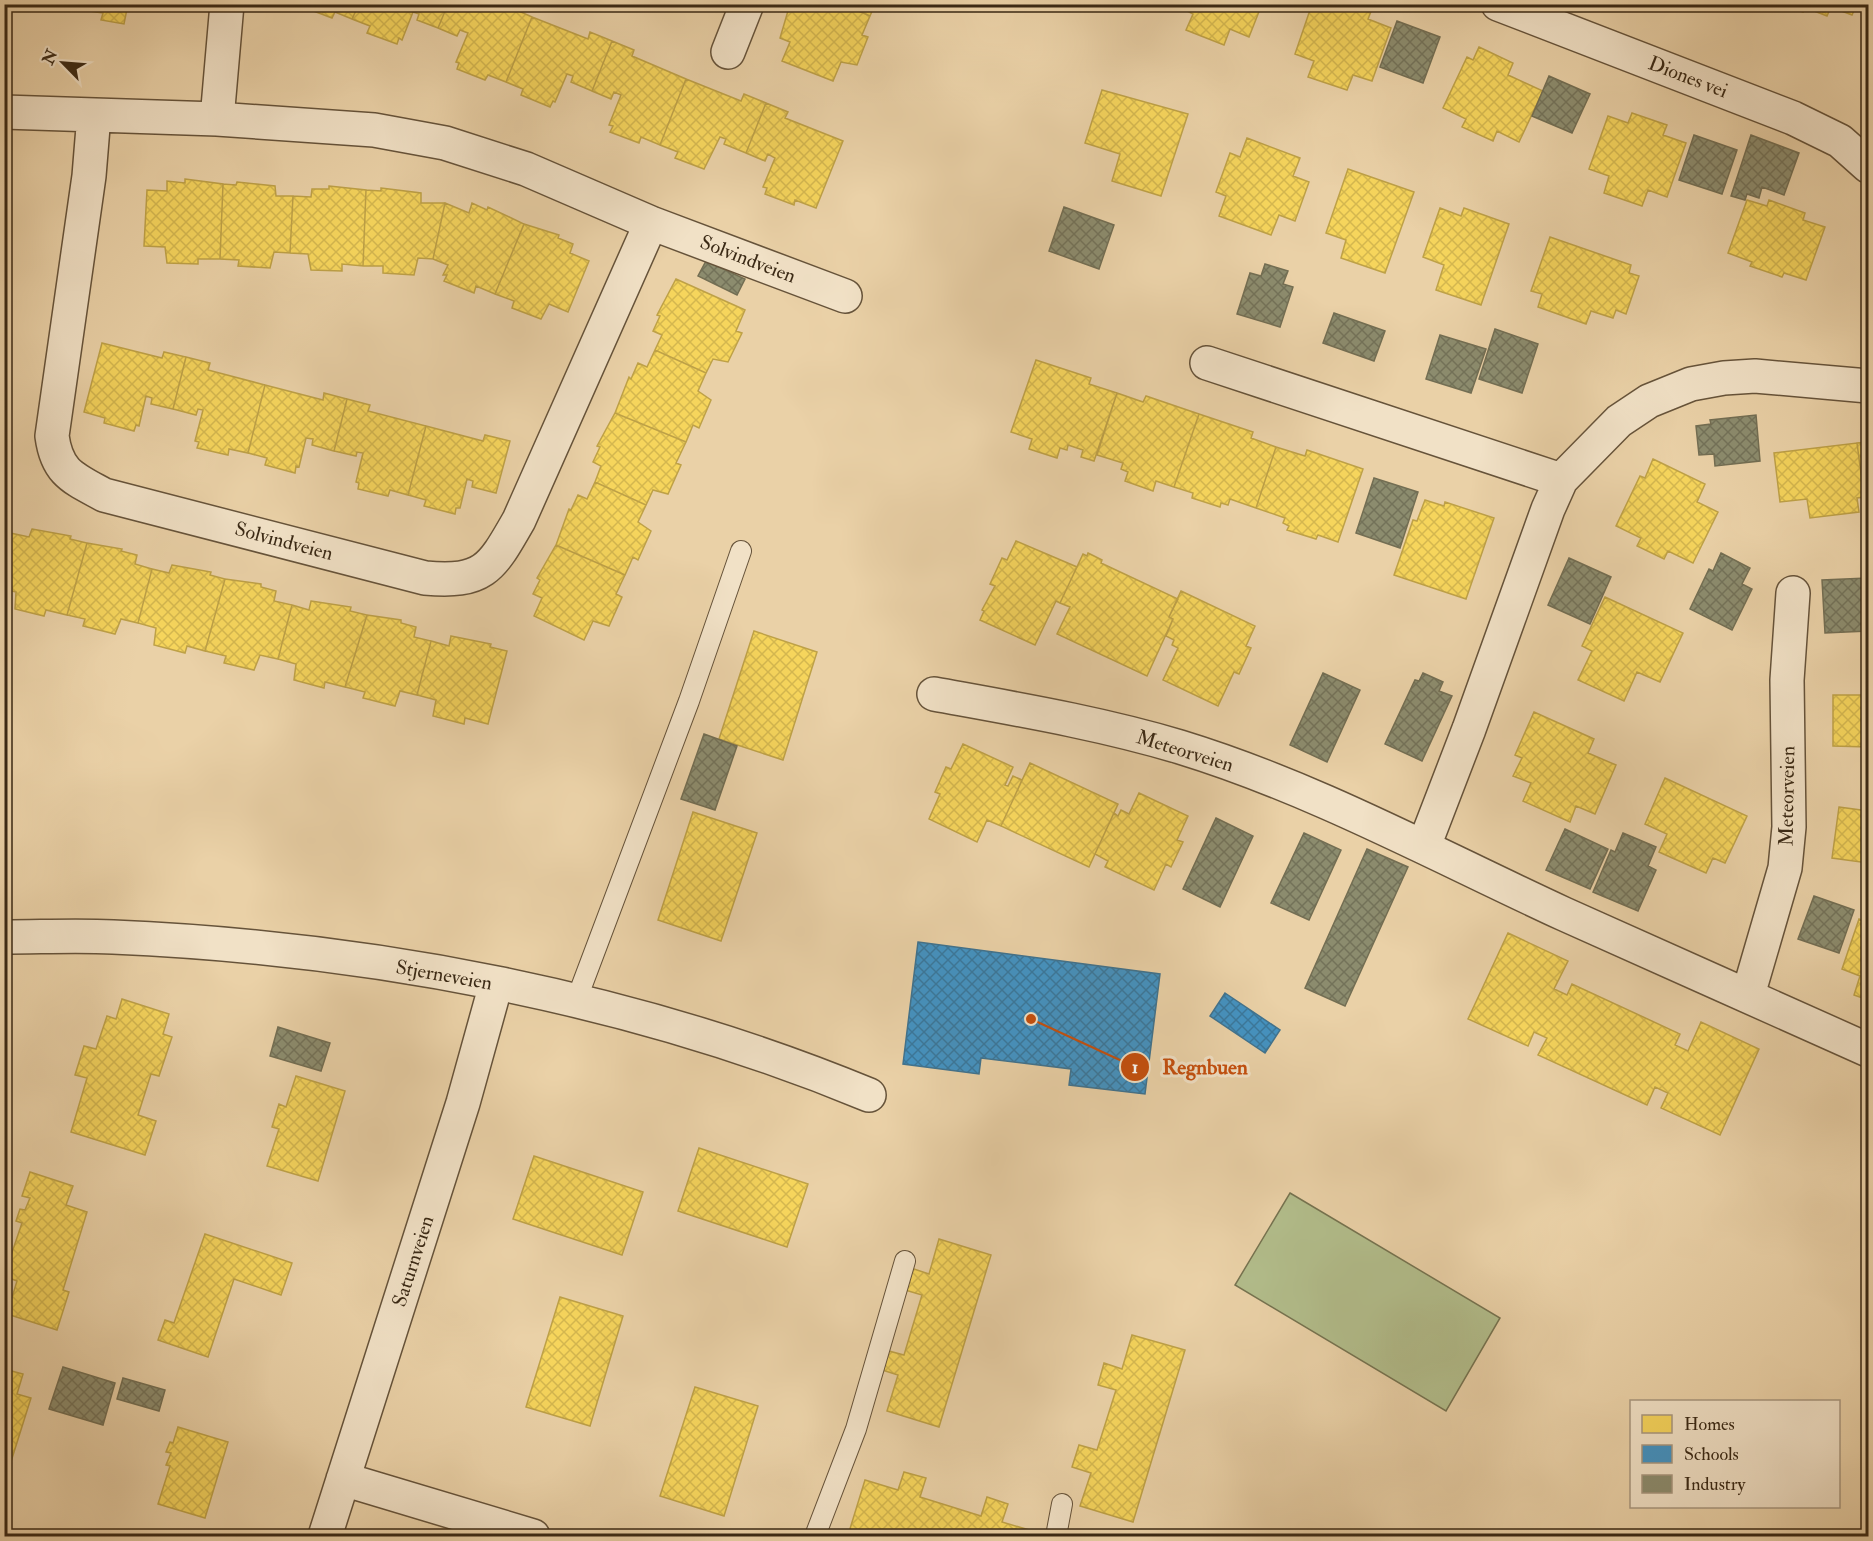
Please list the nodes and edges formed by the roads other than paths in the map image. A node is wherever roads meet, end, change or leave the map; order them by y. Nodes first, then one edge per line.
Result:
1 (227, 4) edge
2 (747, 4) edge
3 (1498, 4) edge
4 (729, 52) dead end
5 (4, 112) edge
6 (94, 115) junction
7 (217, 119) junction
8 (1869, 166) edge
9 (651, 223) junction
10 (845, 296) dead end
11 (1207, 363) dead end
12 (1869, 386) edge
13 (1562, 480) junction
14 (741, 551) dead end
15 (1793, 593) dead end
16 (934, 694) dead end
17 (1424, 846) junction
18 (4, 937) edge
19 (496, 984) junction
20 (1748, 994) junction
21 (576, 1001) junction
22 (1869, 1050) edge
23 (869, 1095) dead end
24 (905, 1261) dead end
25 (343, 1479) junction
26 (1062, 1504) dead end
27 (325, 1536) edge
28 (533, 1536) edge
29 (816, 1536) edge
30 (1056, 1536) edge

1 - 7 street
2 - 4 street
3 - 8 street, Diones vei
5 - 6 street, Solvindveien
6 - 7 street, Solvindveien
6 - 9 street, Solvindveien
7 - 9 street, Solvindveien
9 - 10 street, Solvindveien
11 - 13 street
12 - 13 street
13 - 17 street
14 - 21 lane
15 - 20 street, Meteorveien
16 - 17 street, Meteorveien
17 - 20 street, Meteorveien
18 - 19 street, Stjerneveien
19 - 21 street, Stjerneveien
19 - 25 street, Saturnveien
20 - 22 street, Meteorveien
21 - 23 street, Stjerneveien
24 - 29 lane
25 - 27 street, Saturnveien
25 - 28 street
26 - 30 lane

